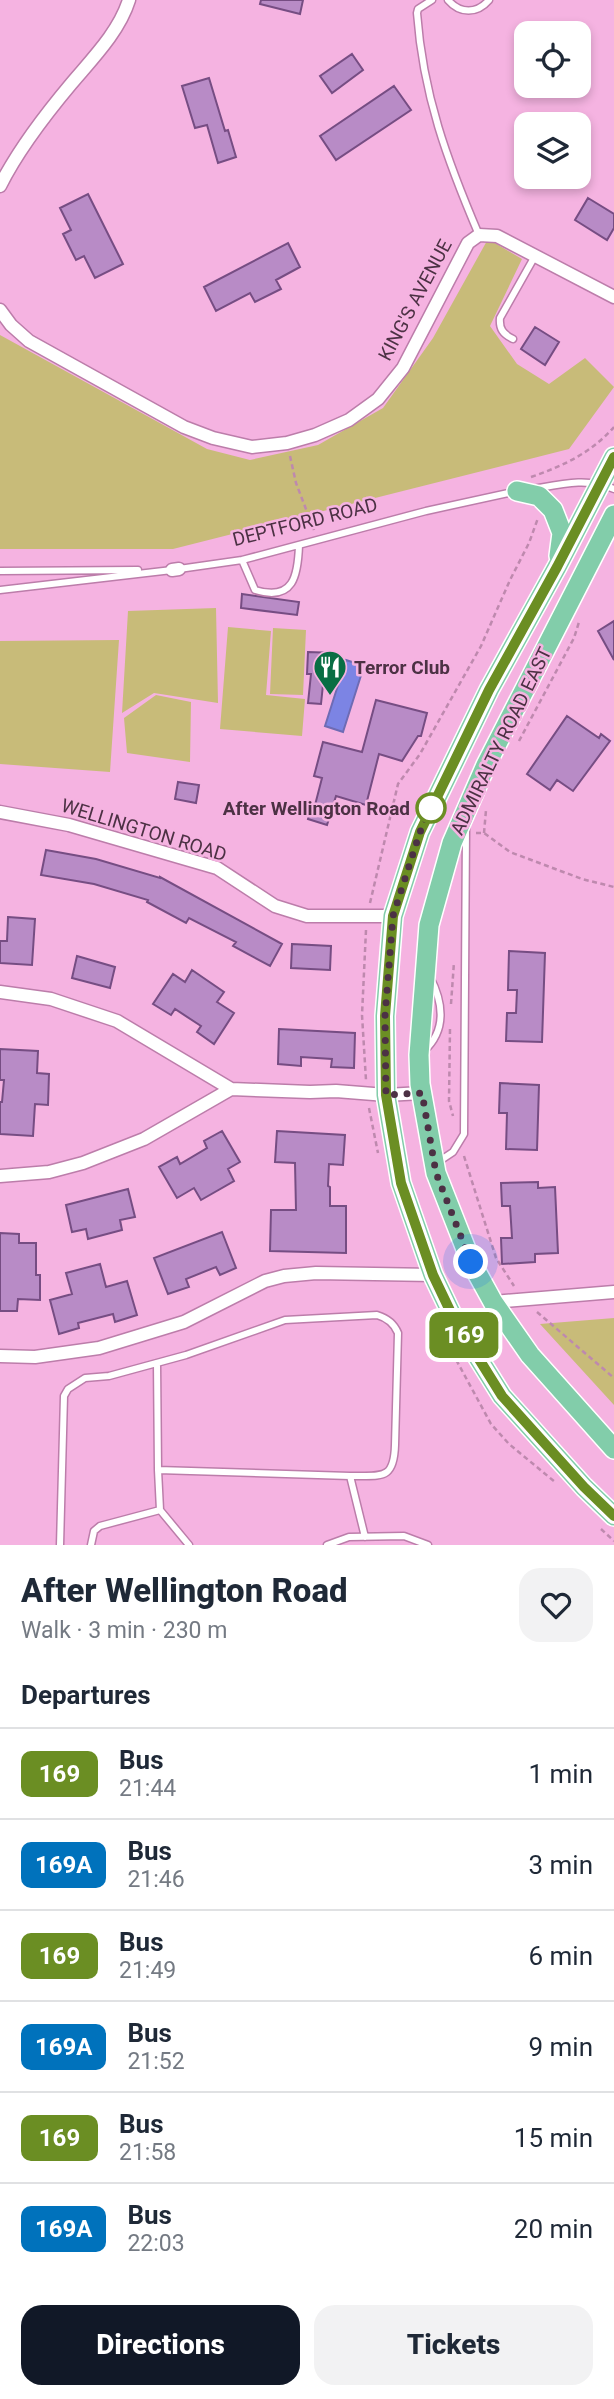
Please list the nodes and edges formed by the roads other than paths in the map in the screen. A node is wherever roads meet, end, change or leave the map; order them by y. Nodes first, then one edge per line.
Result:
1 (129, 0) edge
2 (432, 0) edge
3 (448, 0) edge
4 (489, 0) edge
5 (0, 186) edge
6 (479, 235) junction
7 (535, 256) junction
8 (614, 297) edge
9 (0, 310) edge
10 (513, 339) dead end
11 (614, 457) edge
12 (608, 486) edge
13 (517, 491) junction
14 (614, 515) edge
15 (299, 545) junction
16 (242, 560) junction
17 (557, 567) junction
18 (175, 569) junction
19 (0, 571) edge
20 (0, 590) edge
21 (0, 811) edge
22 (467, 812) junction
23 (393, 916) junction
24 (0, 992) edge
25 (231, 1089) junction
26 (422, 1093) junction
27 (386, 1095) junction
28 (434, 1164) junction
29 (0, 1176) edge
30 (433, 1275) junction
31 (614, 1292) edge
32 (493, 1302) junction
33 (0, 1356) edge
34 (157, 1363) junction
35 (614, 1449) edge
36 (158, 1470) junction
37 (350, 1476) junction
38 (606, 1500) edge
39 (160, 1510) junction
40 (614, 1516) edge
41 (365, 1537) junction
42 (60, 1545) edge
43 (92, 1545) edge
44 (188, 1545) edge
45 (327, 1545) edge
46 (428, 1545) edge

1 - 5 street
2 - 6 lane
3 - 4 lane
6 - 7 street, KING'S AVENUE
6 - 9 street, KING'S AVENUE
7 - 8 street, KING'S AVENUE
7 - 10 lane
11 - 12 main road, ADMIRALTY ROAD EAST
12 - 13 lane, DEPTFORD ROAD
12 - 17 main road, ADMIRALTY ROAD EAST
13 - 15 lane, DEPTFORD ROAD
13 - 17 main road
14 - 22 main road, ADMIRALTY ROAD EAST
15 - 16 lane, DEPTFORD ROAD
15 - 16 lane
16 - 18 lane, DEPTFORD ROAD
17 - 23 main road, ADMIRALTY ROAD EAST
18 - 19 lane, DEPTFORD ROAD
18 - 20 lane
21 - 23 street, WELLINGTON ROAD
22 - 26 main road, ADMIRALTY ROAD EAST
22 - 28 lane
23 - 27 main road, ADMIRALTY ROAD EAST
24 - 25 street
25 - 27 street
25 - 29 street
26 - 27 street
26 - 28 main road, ADMIRALTY ROAD EAST
27 - 30 main road, ADMIRALTY ROAD EAST
28 - 32 main road, ADMIRALTY ROAD EAST
30 - 33 street
30 - 38 main road, ADMIRALTY ROAD EAST
31 - 32 street
32 - 35 main road, ADMIRALTY ROAD EAST
34 - 36 lane
34 - 37 lane
34 - 42 lane
36 - 37 lane
36 - 39 lane
37 - 41 lane
38 - 40 main road, ADMIRALTY ROAD EAST
39 - 43 lane
39 - 44 lane
41 - 45 lane
41 - 46 lane

